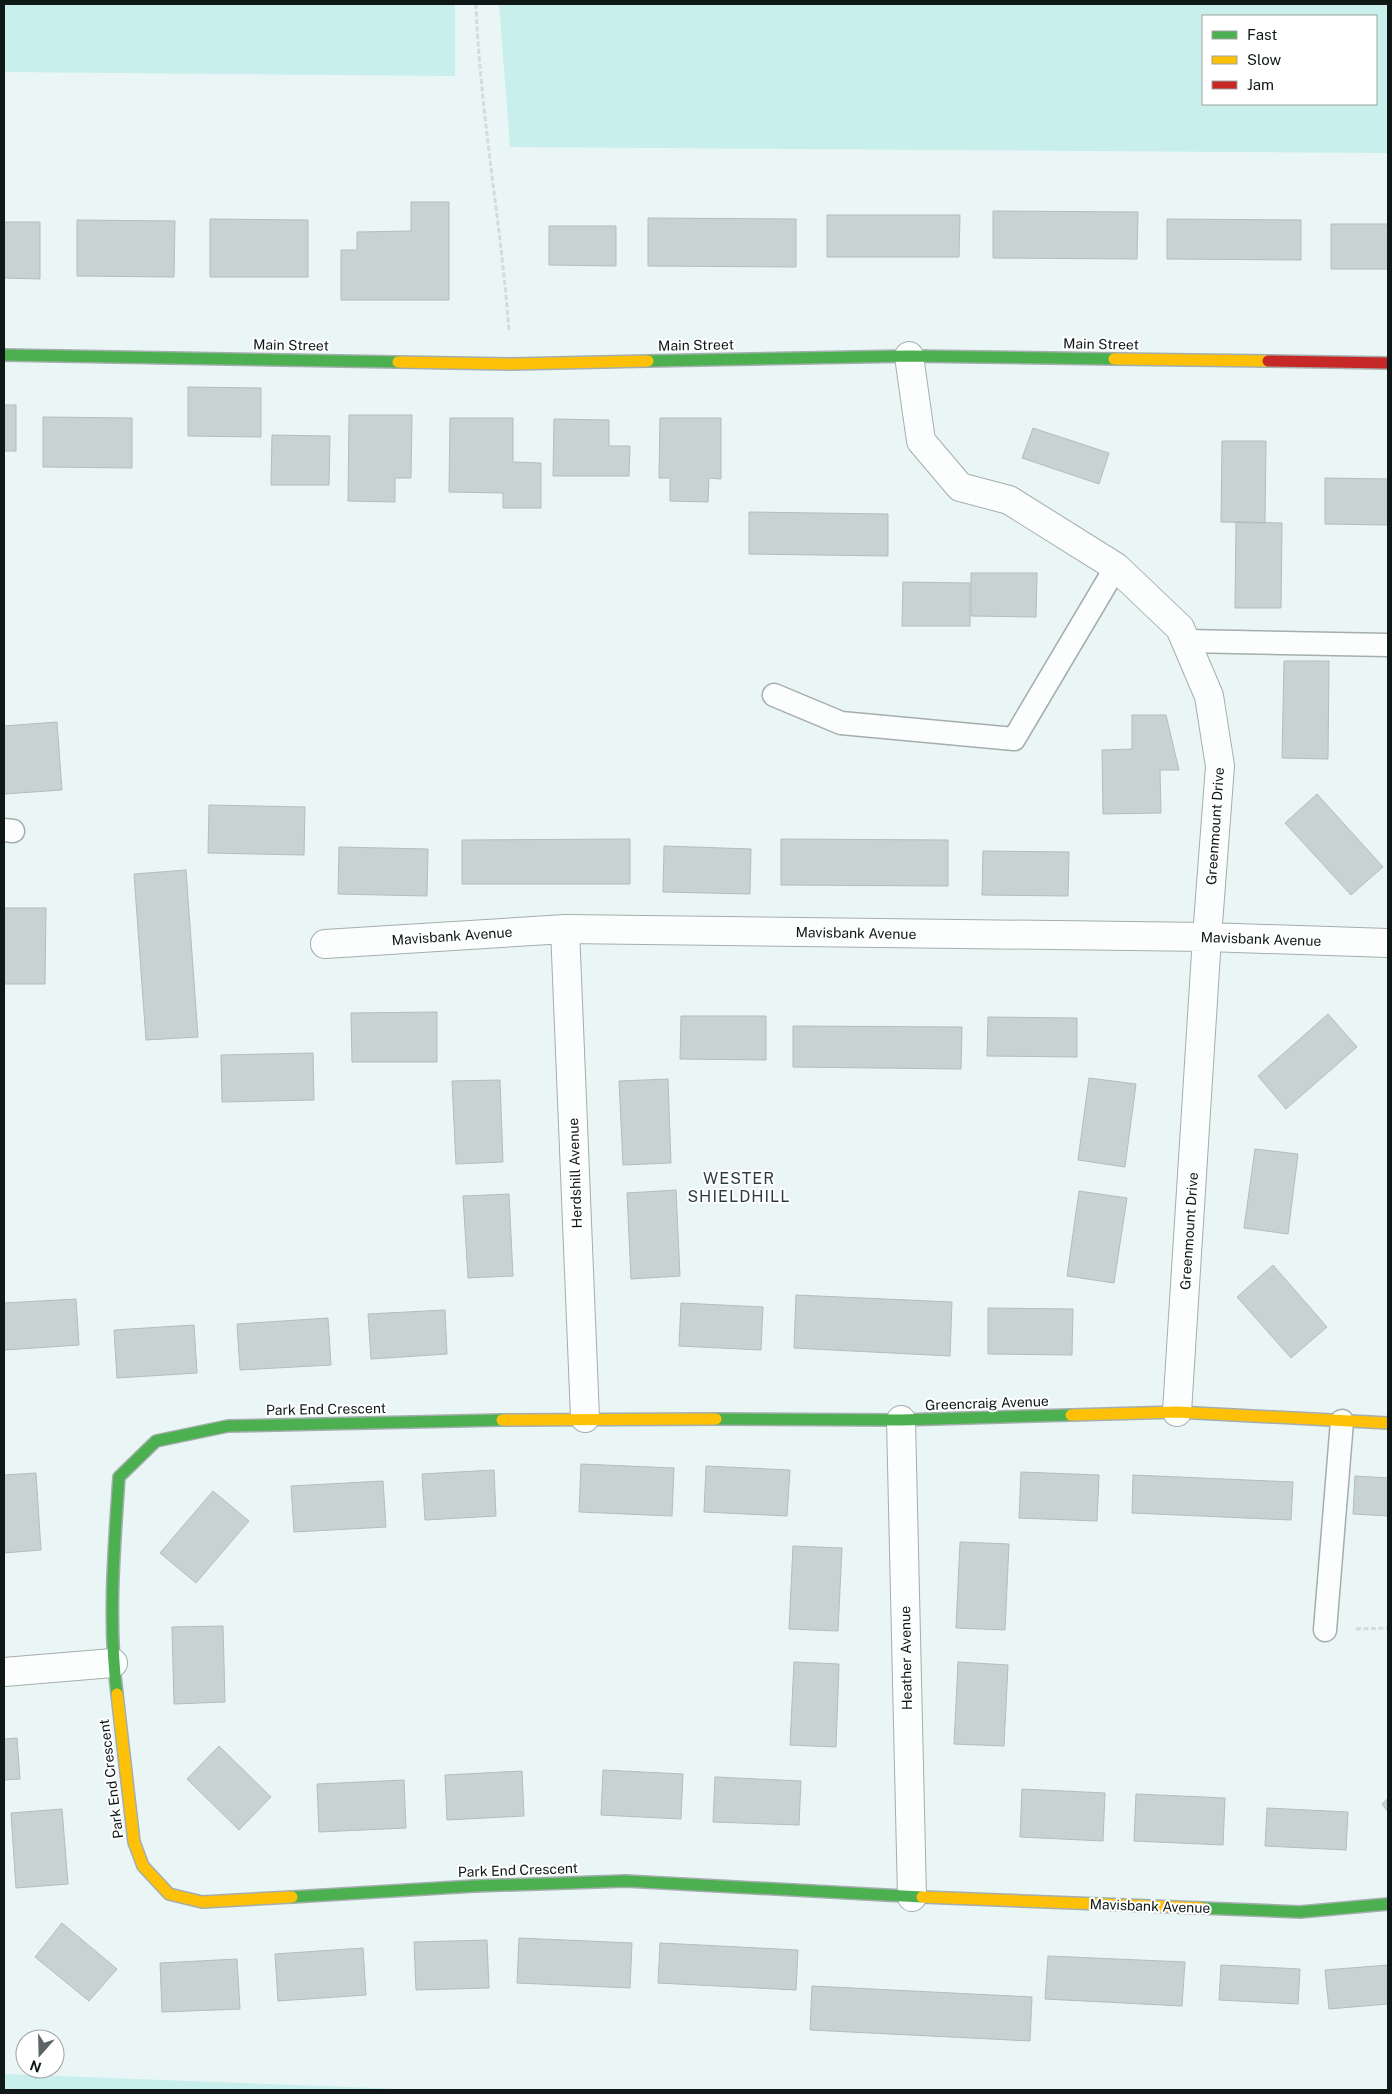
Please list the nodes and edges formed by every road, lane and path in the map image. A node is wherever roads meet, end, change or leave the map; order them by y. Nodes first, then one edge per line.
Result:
1 (476, 4) edge
2 (4, 355) edge
3 (909, 356) junction
4 (1388, 363) edge
5 (511, 364) junction
6 (1116, 567) junction
7 (1186, 641) junction
8 (1388, 645) edge
9 (774, 695) dead end
10 (565, 929) junction
11 (1207, 937) junction
12 (1388, 942) edge
13 (325, 944) dead end
14 (1177, 1412) junction
15 (585, 1418) junction
16 (901, 1420) junction
17 (1342, 1421) junction
18 (1388, 1423) edge
19 (1325, 1630) dead end
20 (113, 1663) junction
21 (4, 1672) edge
22 (912, 1897) junction
23 (1388, 1904) edge

1 - 5 path
2 - 5 street, Main Street
3 - 4 street, Main Street
3 - 5 street, Main Street
3 - 6 street, Greenmount Drive
6 - 7 street, Greenmount Drive
6 - 9 lane
7 - 8 lane
7 - 11 street, Greenmount Drive
10 - 11 street, Mavisbank Avenue
10 - 13 street, Mavisbank Avenue
10 - 15 street, Herdshill Avenue
11 - 12 street, Mavisbank Avenue
11 - 14 street, Greenmount Drive
14 - 16 street, Greencraig Avenue
14 - 17 street, Greencraig Avenue
15 - 16 street, Greencraig Avenue
15 - 20 street, Park End Crescent
16 - 22 street, Heather Avenue
17 - 18 street, Greencraig Avenue
17 - 19 lane
20 - 21 street
20 - 22 street, Park End Crescent
22 - 23 street, Mavisbank Avenue

